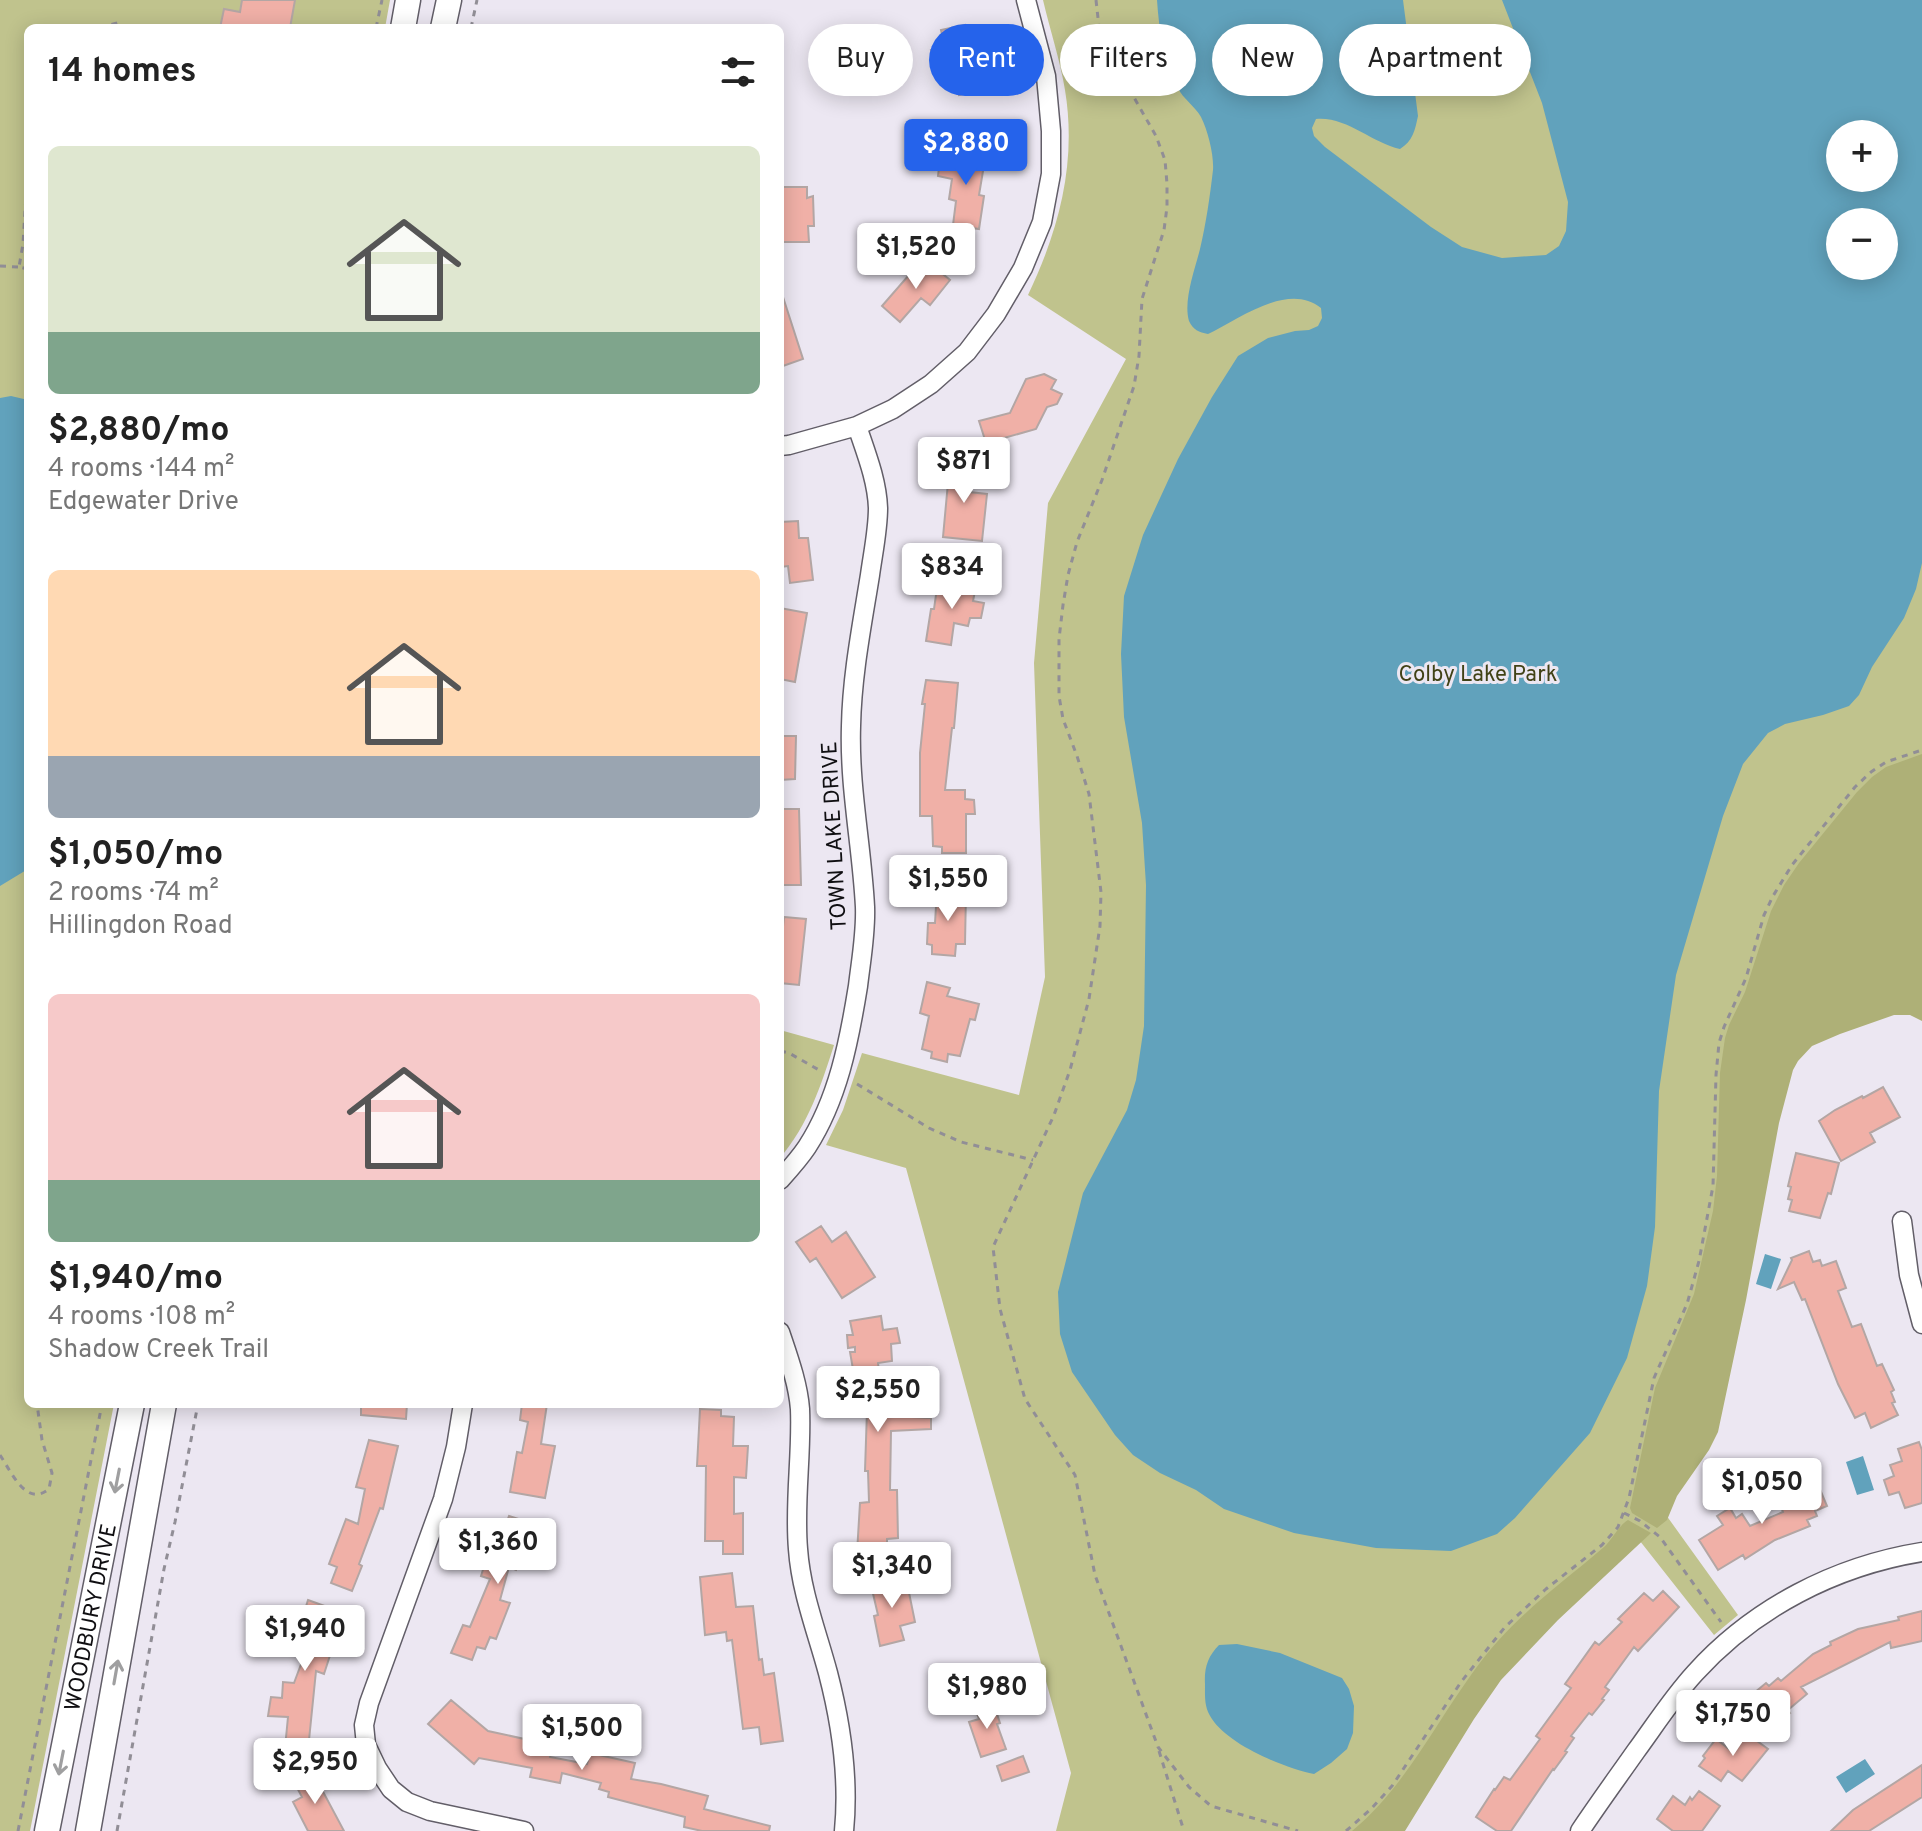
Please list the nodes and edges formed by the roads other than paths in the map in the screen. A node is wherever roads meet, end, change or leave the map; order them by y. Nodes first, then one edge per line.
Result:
1 (408, 0) edge
2 (449, 0) edge
3 (1026, 0) edge
4 (404, 24) edge
5 (444, 24) edge
6 (857, 426) junction
7 (784, 445) edge
8 (784, 1175) edge
9 (1902, 1221) dead end
10 (1922, 1324) edge
11 (784, 1343) edge
12 (131, 1408) edge
13 (163, 1408) edge
14 (462, 1408) edge
15 (1922, 1552) edge
16 (47, 1831) edge
17 (88, 1831) edge
18 (524, 1831) edge
19 (844, 1831) edge
20 (1580, 1831) edge

1 - 4 main road
2 - 5 main road
3 - 6 street
6 - 7 street
6 - 8 street, TOWN LAKE DRIVE
9 - 10 street
11 - 19 street
12 -> 16 main road, WOODBURY DRIVE
17 -> 13 main road, WOODBURY DRIVE
14 - 18 street
15 - 20 street

